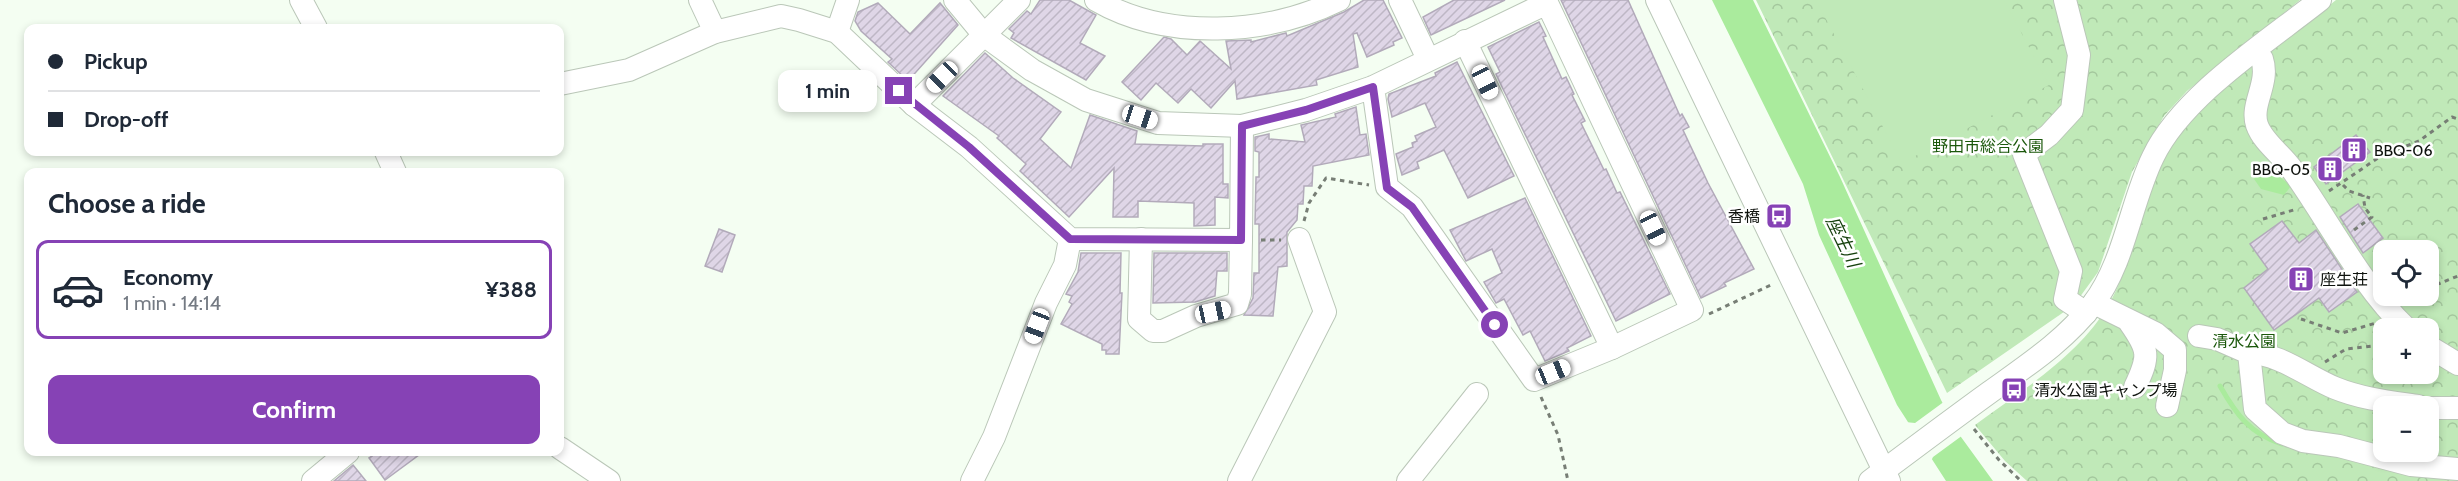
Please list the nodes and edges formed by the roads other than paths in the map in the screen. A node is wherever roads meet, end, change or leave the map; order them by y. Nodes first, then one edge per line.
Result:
1 (301, 0) edge
2 (700, 0) edge
3 (848, 0) edge
4 (955, 0) edge
5 (1019, 0) edge
6 (1096, 0) edge
7 (1339, 0) edge
8 (1400, 0) edge
9 (1657, 0) edge
10 (2065, 0) edge
11 (2320, 0) edge
12 (777, 8) edge
13 (314, 24) edge
14 (715, 32) junction
15 (837, 32) junction
16 (984, 35) junction
17 (1465, 41) junction
18 (2262, 58) dead end
19 (1428, 59) junction
20 (564, 83) edge
21 (1373, 87) junction
22 (914, 105) junction
23 (1242, 126) junction
24 (1070, 239) junction
25 (1141, 239) junction
26 (1299, 239) dead end
27 (1241, 240) junction
28 (2090, 308) junction
29 (2397, 318) edge
30 (2130, 323) junction
31 (2199, 336) dead end
32 (1612, 348) junction
33 (2249, 353) junction
34 (2439, 353) edge
35 (2458, 364) edge
36 (2135, 387) dead end
37 (1477, 394) dead end
38 (2373, 397) edge
39 (2167, 406) dead end
40 (2439, 408) edge
41 (2458, 408) edge
42 (564, 451) edge
43 (343, 456) edge
44 (2458, 468) edge
45 (1880, 478) edge
46 (314, 481) edge
47 (609, 481) edge
48 (972, 481) edge
49 (1239, 481) edge
50 (1408, 481) edge

1 - 13 street
2 - 14 street
3 - 15 street
4 - 16 street
5 - 16 street
6 - 7 street
8 - 19 street
9 - 45 street
10 - 28 street
11 - 28 street
12 - 14 street
12 - 15 street
14 - 20 street
15 - 22 street
16 - 22 street
16 - 23 street
17 - 19 street
17 - 32 street
17 - 32 street
18 - 29 street
19 - 21 street
21 - 23 street
21 - 32 street
22 - 24 street
23 - 27 street
24 - 25 street
24 - 48 street
25 - 27 street
25 - 27 street
26 - 49 street
28 - 30 street
28 - 45 street
30 - 36 street
30 - 39 street
31 - 33 street
33 - 38 street
33 - 44 street
34 - 35 street
37 - 50 street
40 - 41 street
42 - 47 street
43 - 46 street

